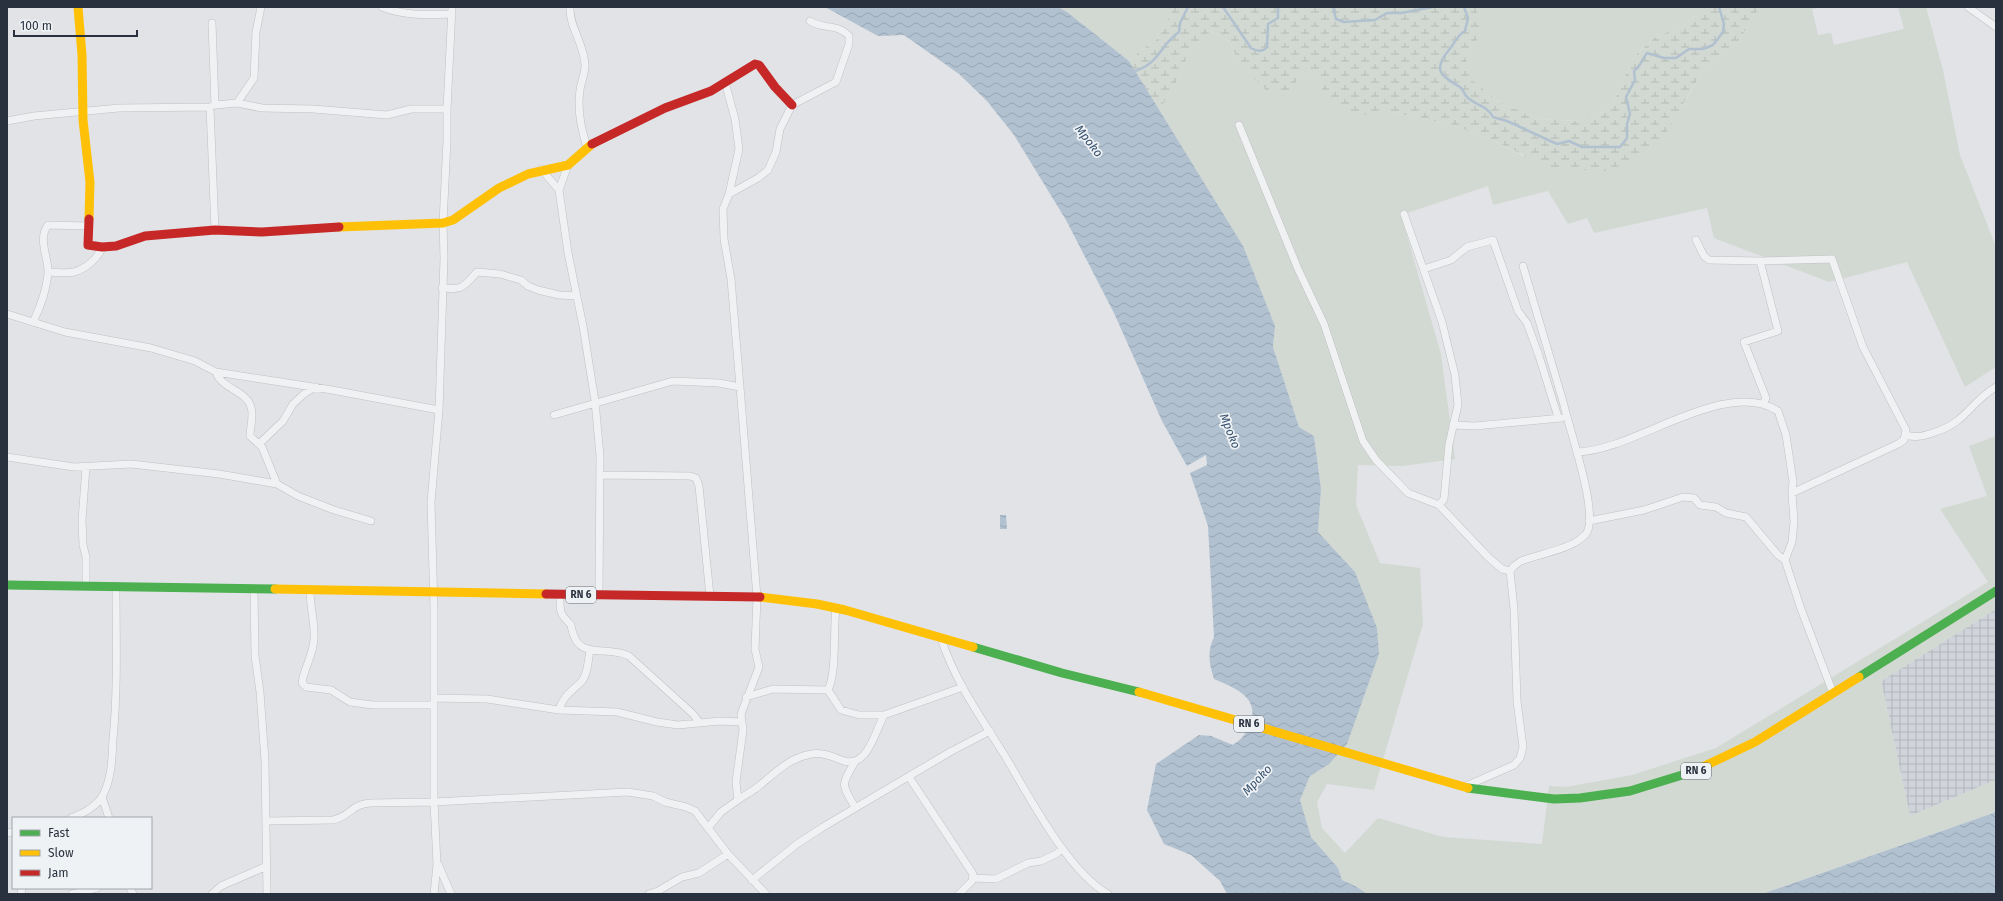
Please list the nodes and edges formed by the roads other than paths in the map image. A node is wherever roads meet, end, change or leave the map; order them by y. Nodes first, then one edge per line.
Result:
1 (78, 7) edge
2 (261, 7) edge
3 (382, 7) edge
4 (570, 7) edge
5 (1968, 7) edge
6 (1976, 9) edge
7 (452, 10) edge
8 (810, 21) dead end
9 (212, 23) dead end
10 (1996, 27) edge
11 (725, 82) junction
12 (237, 103) junction
13 (792, 105) junction
14 (213, 106) junction
15 (447, 109) junction
16 (83, 112) junction
17 (7, 121) edge
18 (1239, 125) dead end
19 (588, 147) junction
20 (568, 165) junction
21 (542, 170) junction
22 (559, 190) junction
23 (729, 194) junction
24 (1404, 214) dead end
25 (443, 223) junction
26 (88, 226) junction
27 (215, 230) junction
28 (1696, 240) dead end
29 (102, 247) junction
30 (1760, 261) junction
31 (1523, 266) dead end
32 (1424, 269) junction
33 (48, 272) junction
34 (442, 288) junction
35 (576, 296) junction
36 (7, 314) edge
37 (33, 322) junction
38 (216, 372) junction
39 (316, 387) junction
40 (740, 387) junction
41 (1996, 387) edge
42 (595, 402) junction
43 (1763, 404) junction
44 (438, 410) junction
45 (554, 414) dead end
46 (1558, 417) junction
47 (1567, 422) junction
48 (1453, 425) junction
49 (1905, 435) junction
50 (259, 444) junction
51 (1578, 452) junction
52 (7, 457) edge
53 (86, 467) junction
54 (601, 475) junction
55 (277, 484) junction
56 (1792, 493) junction
57 (1439, 505) junction
58 (371, 521) dead end
59 (1589, 521) junction
60 (1786, 560) junction
61 (1510, 571) junction
62 (7, 585) edge
63 (86, 586) junction
64 (116, 586) junction
65 (254, 590) junction
66 (310, 591) junction
67 (1996, 591) edge
68 (432, 593) junction
69 (560, 595) junction
70 (599, 595) junction
71 (710, 596) junction
72 (757, 597) junction
73 (836, 608) junction
74 (941, 638) junction
75 (590, 650) junction
76 (963, 687) junction
77 (828, 690) junction
78 (1833, 693) junction
79 (746, 697) junction
80 (434, 701) junction
81 (559, 710) junction
82 (884, 715) junction
83 (699, 722) junction
84 (741, 722) junction
85 (990, 731) junction
86 (856, 762) junction
87 (909, 777) junction
88 (1464, 787) junction
89 (102, 797) junction
90 (738, 800) junction
91 (434, 802) junction
92 (855, 808) junction
93 (80, 815) junction
94 (74, 817) edge
95 (85, 817) edge
96 (109, 817) edge
97 (266, 821) junction
98 (708, 828) junction
99 (1062, 849) junction
100 (728, 854) junction
101 (437, 864) junction
102 (267, 866) junction
103 (973, 878) junction
104 (752, 880) junction
105 (93, 889) edge
106 (72, 894) edge
107 (212, 894) edge
108 (268, 894) edge
109 (434, 894) edge
110 (451, 894) edge
111 (649, 894) edge
112 (766, 894) edge
113 (959, 894) edge
114 (1108, 894) edge

1 - 16 main road
2 - 12 street
3 - 7 street
4 - 19 street
5 - 6 street
6 - 10 street
7 - 15 street
8 - 13 street
9 - 14 street
11 - 13 main road
11 - 19 main road
11 - 23 street
12 - 14 street
12 - 15 street
13 - 23 street
14 - 16 street
14 - 27 street
15 - 25 street
16 - 17 street
16 - 26 main road
18 - 57 street
19 - 20 main road
20 - 21 main road
20 - 22 street
21 - 22 street
21 - 25 main road
22 - 35 street
23 - 40 street
24 - 32 street
25 - 27 main road
25 - 34 street
26 - 29 main road
26 - 33 street
27 - 29 main road
28 - 30 street
29 - 33 street
30 - 43 street
30 - 49 street
31 - 47 street
32 - 46 street
32 - 48 street
33 - 37 street
34 - 35 street
34 - 44 street
35 - 42 street
36 - 37 street
37 - 38 street
38 - 39 street
38 - 50 street
39 - 44 street
39 - 50 street
40 - 42 street
40 - 72 street
41 - 49 street
42 - 45 street
42 - 54 street
43 - 51 street
43 - 56 street
44 - 68 street
46 - 47 street
46 - 48 street
47 - 51 street
48 - 57 street
49 - 56 street
50 - 55 street
51 - 59 street
52 - 53 street
53 - 55 street
53 - 63 street
54 - 70 street
54 - 71 street
55 - 58 street
56 - 60 street
57 - 61 street
59 - 60 street
59 - 61 street
60 - 78 street
61 - 88 street
62 - 63 main road, RN 6
63 - 64 main road, RN 6
64 - 65 main road, RN 6
64 - 89 street
65 - 66 main road, RN 6
65 - 97 street
66 - 68 main road, RN 6
66 - 80 street
67 - 78 main road, RN 6
68 - 69 main road, RN 6
68 - 80 street
69 - 70 main road, RN 6
69 - 75 street
70 - 71 main road, RN 6
71 - 72 main road, RN 6
72 - 73 main road, RN 6
72 - 79 street
73 - 74 main road, RN 6
73 - 77 street
74 - 76 street
74 - 88 main road, RN 6
75 - 81 street
75 - 83 street
76 - 82 street
76 - 85 street
77 - 79 street
77 - 82 street
78 - 88 main road, RN 6
79 - 84 street
80 - 81 street
80 - 91 street
81 - 83 street
82 - 86 street
83 - 84 street
84 - 90 street
85 - 87 street
85 - 99 street
86 - 90 street
86 - 92 street
87 - 92 street
87 - 103 street
89 - 93 street
89 - 96 street
90 - 98 street
91 - 97 street
91 - 98 street
91 - 101 street
92 - 104 street
93 - 94 street
93 - 95 street
97 - 102 street
98 - 100 street
99 - 103 street
99 - 114 street
100 - 104 street
100 - 111 street
101 - 109 street
101 - 110 street
102 - 107 street
102 - 108 street
103 - 113 street
104 - 112 street
105 - 106 street

